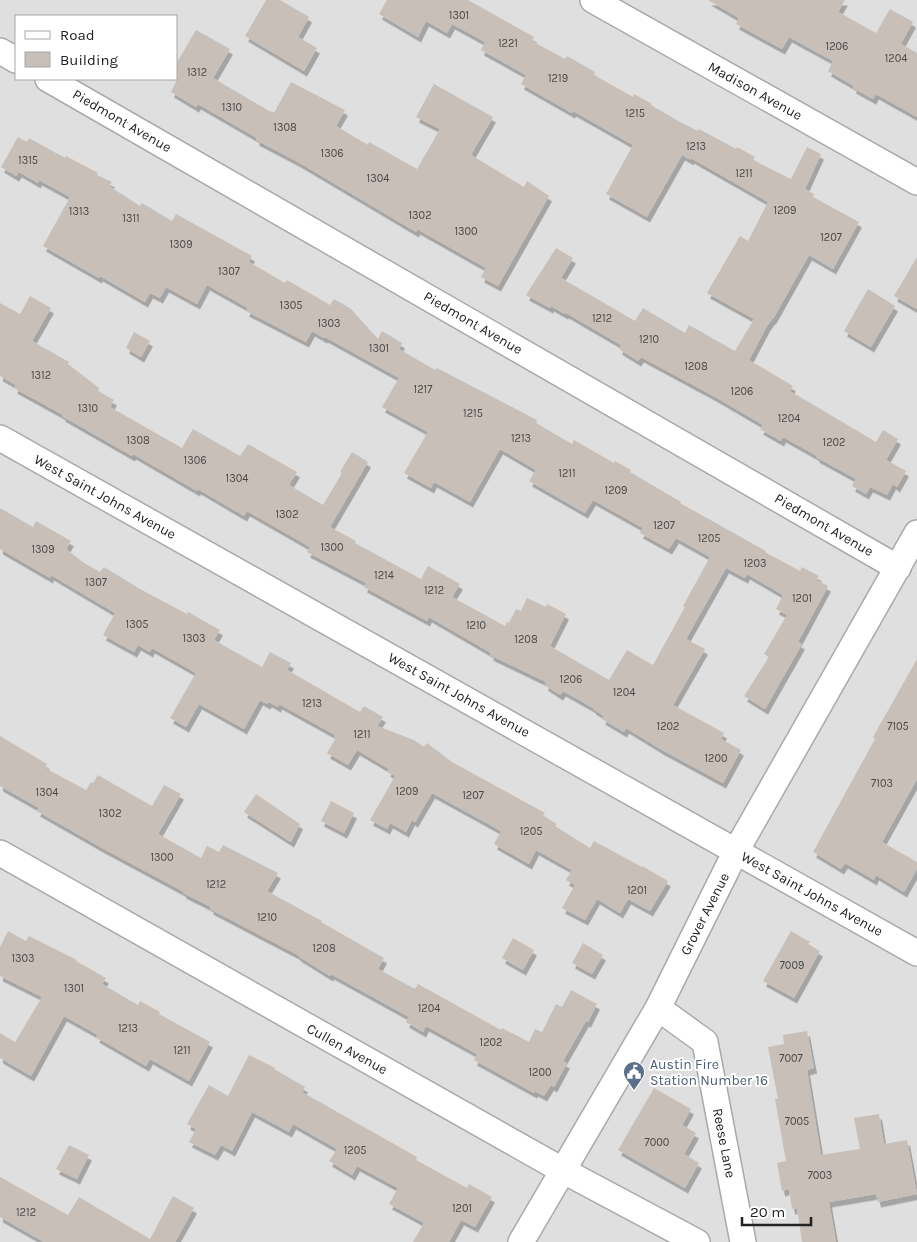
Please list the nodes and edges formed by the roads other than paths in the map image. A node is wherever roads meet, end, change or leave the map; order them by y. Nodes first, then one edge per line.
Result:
1 (593, 0) edge
2 (0, 51) edge
3 (15, 59) edge
4 (50, 80) edge
5 (917, 182) edge
6 (0, 438) edge
7 (917, 533) edge
8 (898, 568) junction
9 (736, 851) junction
10 (0, 853) edge
11 (917, 953) edge
12 (658, 1008) junction
13 (562, 1170) junction
14 (521, 1242) edge
15 (697, 1242) edge
16 (743, 1242) edge

1 - 5 street, Madison Avenue
2 - 3 street
4 - 8 street, Piedmont Avenue
6 - 9 street, West Saint Johns Avenue
7 - 8 street, Grover Avenue
8 - 9 street, Grover Avenue
9 - 11 street, West Saint Johns Avenue
9 - 12 street, Grover Avenue
10 - 13 street, Cullen Avenue
12 - 13 street, Grover Avenue
12 - 16 street, Reese Lane
13 - 14 street, Grover Avenue
13 - 15 street, Cullen Avenue

